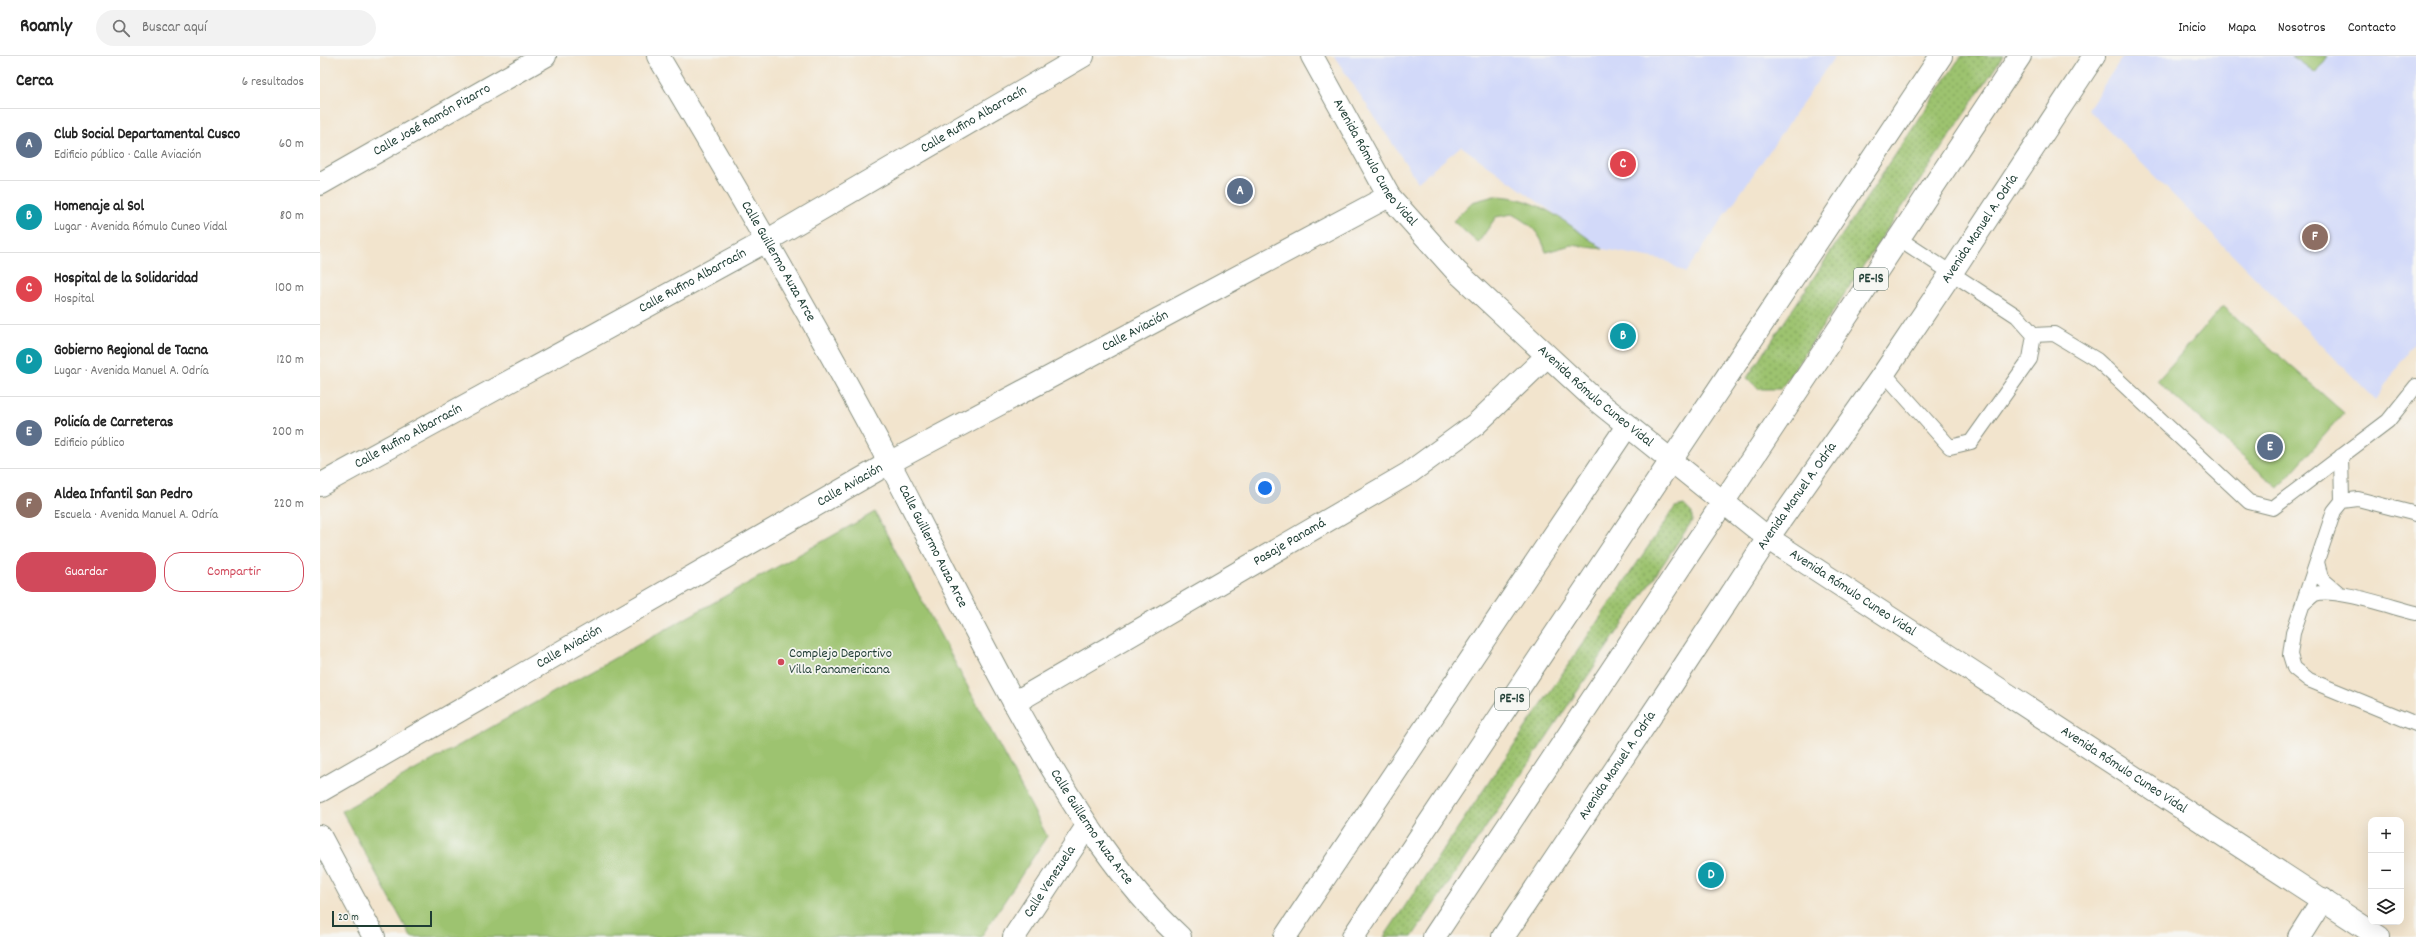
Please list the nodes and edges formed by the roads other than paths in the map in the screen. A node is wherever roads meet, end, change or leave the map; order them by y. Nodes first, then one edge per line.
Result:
1 (545, 56) edge
2 (658, 56) edge
3 (1083, 56) edge
4 (1312, 56) edge
5 (1941, 56) edge
6 (2020, 56) edge
7 (2094, 56) edge
8 (320, 184) edge
9 (1389, 196) junction
10 (1898, 238) junction
11 (768, 240) junction
12 (1952, 272) junction
13 (2034, 335) junction
14 (1547, 356) junction
15 (1884, 373) junction
16 (2416, 386) edge
17 (1627, 426) junction
18 (2341, 456) junction
19 (1671, 461) junction
20 (889, 463) junction
21 (320, 486) edge
22 (2342, 501) junction
23 (1722, 503) junction
24 (2416, 514) edge
25 (1768, 538) junction
26 (2317, 562) junction
27 (2340, 594) junction
28 (2303, 604) junction
29 (2416, 613) edge
30 (1014, 703) junction
31 (2416, 724) edge
32 (320, 790) edge
33 (1086, 826) junction
34 (320, 836) edge
35 (2323, 899) junction
36 (374, 937) edge
37 (1014, 937) edge
38 (1180, 937) edge
39 (1285, 937) edge
40 (1353, 937) edge
41 (1434, 937) edge
42 (1503, 937) edge
43 (2299, 937) edge
44 (2379, 937) edge

1 - 8 main road, Calle José Ramón Pizarro
2 - 11 main road, Calle Guillermo Auza Arce
3 - 11 main road, Calle Rufino Albarracín
4 - 9 main road, Avenida Rómulo Cuneo Vidal
5 - 19 main road, PE-1S
6 - 10 main road, PE-1S
7 - 12 main road, Avenida Manuel A. Odría
9 - 14 main road, Avenida Rómulo Cuneo Vidal
9 - 20 main road, Calle Aviación
10 - 12 lane
10 - 23 main road, PE-1S
11 - 20 main road, Calle Guillermo Auza Arce
11 - 21 main road, Calle Rufino Albarracín
12 - 13 lane
12 - 15 main road, Avenida Manuel A. Odría
13 - 15 lane
13 - 18 lane
14 - 17 main road, Avenida Rómulo Cuneo Vidal
14 - 30 main road, Pasaje Panamá
15 - 25 main road, Avenida Manuel A. Odría
16 - 18 lane
17 - 19 main road, Avenida Rómulo Cuneo Vidal
17 - 39 main road
18 - 22 lane
19 - 23 main road, Avenida Rómulo Cuneo Vidal
19 - 40 main road, PE-1S
20 - 30 main road, Calle Guillermo Auza Arce
20 - 32 main road, Calle Aviación
22 - 24 lane
22 - 26 lane
23 - 25 main road, Avenida Rómulo Cuneo Vidal
23 - 41 main road, PE-1S
25 - 35 main road, Avenida Rómulo Cuneo Vidal
25 - 42 main road, Avenida Manuel A. Odría
26 - 27 lane
26 - 28 lane
27 - 28 lane
27 - 29 lane
28 - 31 lane
30 - 33 main road, Calle Guillermo Auza Arce
33 - 37 main road, Calle Venezuela
33 - 38 main road, Calle Guillermo Auza Arce
34 - 36 main road
35 - 43 main road
35 - 44 main road, Avenida Rómulo Cuneo Vidal

